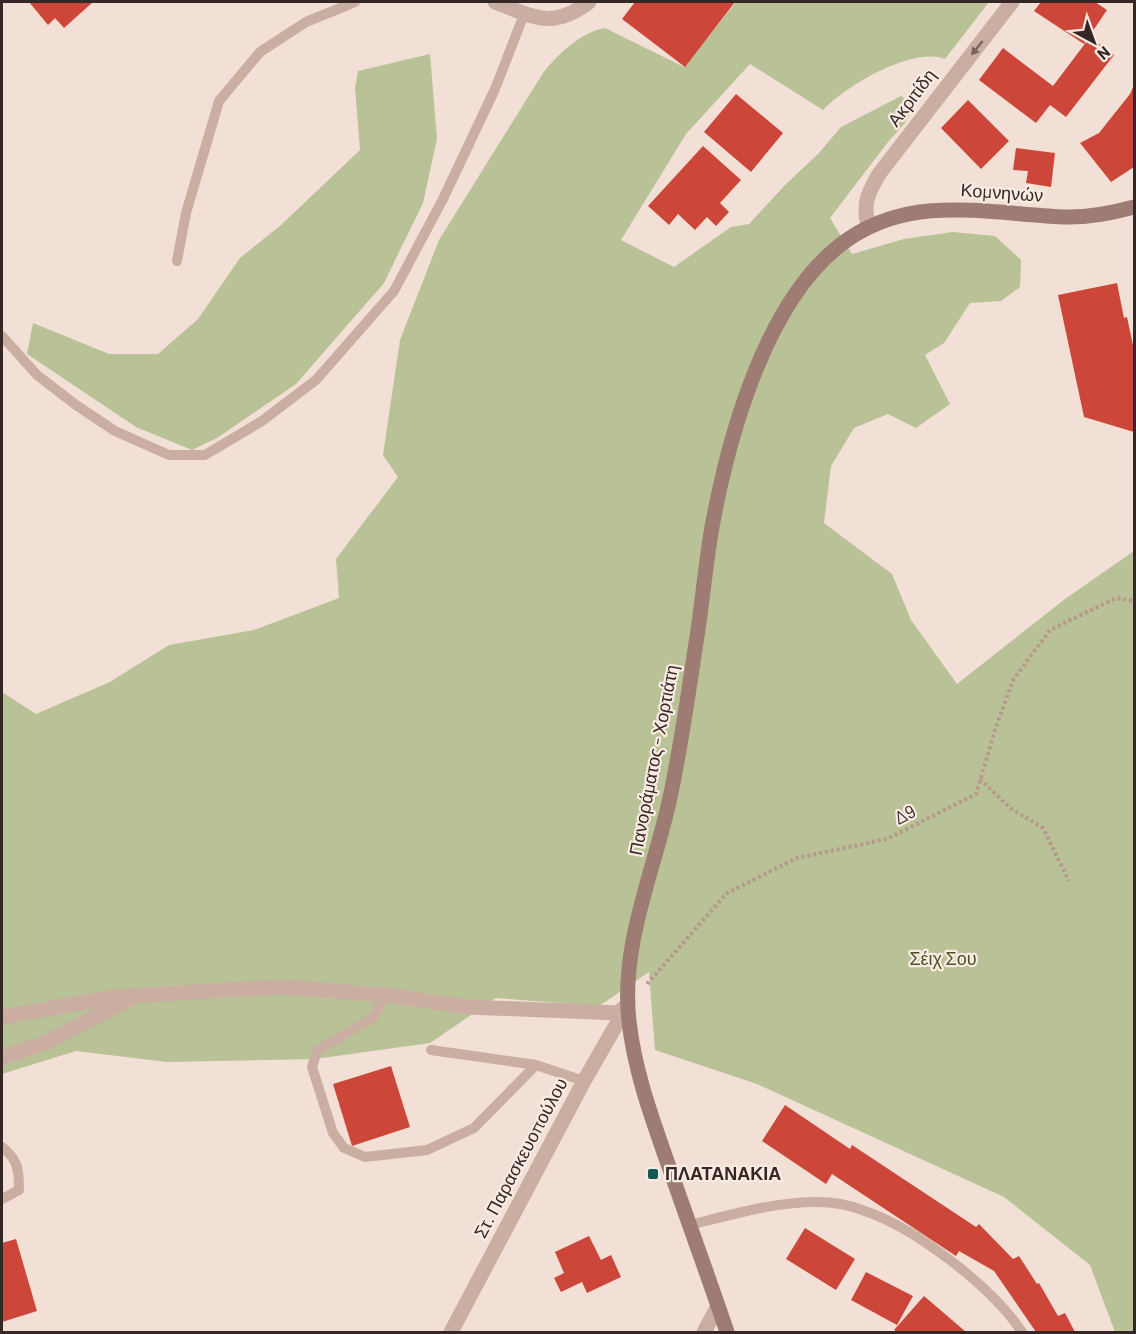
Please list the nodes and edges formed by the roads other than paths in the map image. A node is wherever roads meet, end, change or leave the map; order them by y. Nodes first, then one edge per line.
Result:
1 (354, 2) edge
2 (495, 2) edge
3 (589, 2) edge
4 (1012, 2) edge
5 (525, 12) junction
6 (1134, 207) edge
7 (868, 227) junction
8 (177, 261) dead end
9 (2, 336) edge
10 (138, 995) junction
11 (385, 995) junction
12 (628, 1004) junction
13 (2, 1017) edge
14 (431, 1050) dead end
15 (2, 1058) edge
16 (536, 1065) junction
17 (584, 1081) junction
18 (2, 1147) edge
19 (2, 1199) edge
20 (690, 1225) junction
21 (718, 1306) junction
22 (451, 1332) edge
23 (704, 1332) edge
24 (727, 1332) edge
25 (1022, 1332) edge

1 - 8 lane
2 - 5 street
3 - 5 street
4 -> 7 street, Ακριτίδη
5 - 9 lane
6 - 7 main road, Κομνηνών
7 - 12 main road, Πανοράματος - Χορτιάτη
10 - 11 street
10 - 13 street
10 - 15 street
11 - 12 street
11 - 16 lane
12 - 17 street, Στ. Παρασκευοπούλου
12 - 20 main road, Πανοράματος - Χορτιάτη
14 - 16 lane
16 - 17 lane
17 - 22 street, Στ. Παρασκευοπούλου
18 - 19 lane
20 - 21 main road, Πανοράματος - Χορτιάτη
20 - 25 lane
21 - 23 street
21 - 24 main road, Πανοράματος - Χορτιάτη

